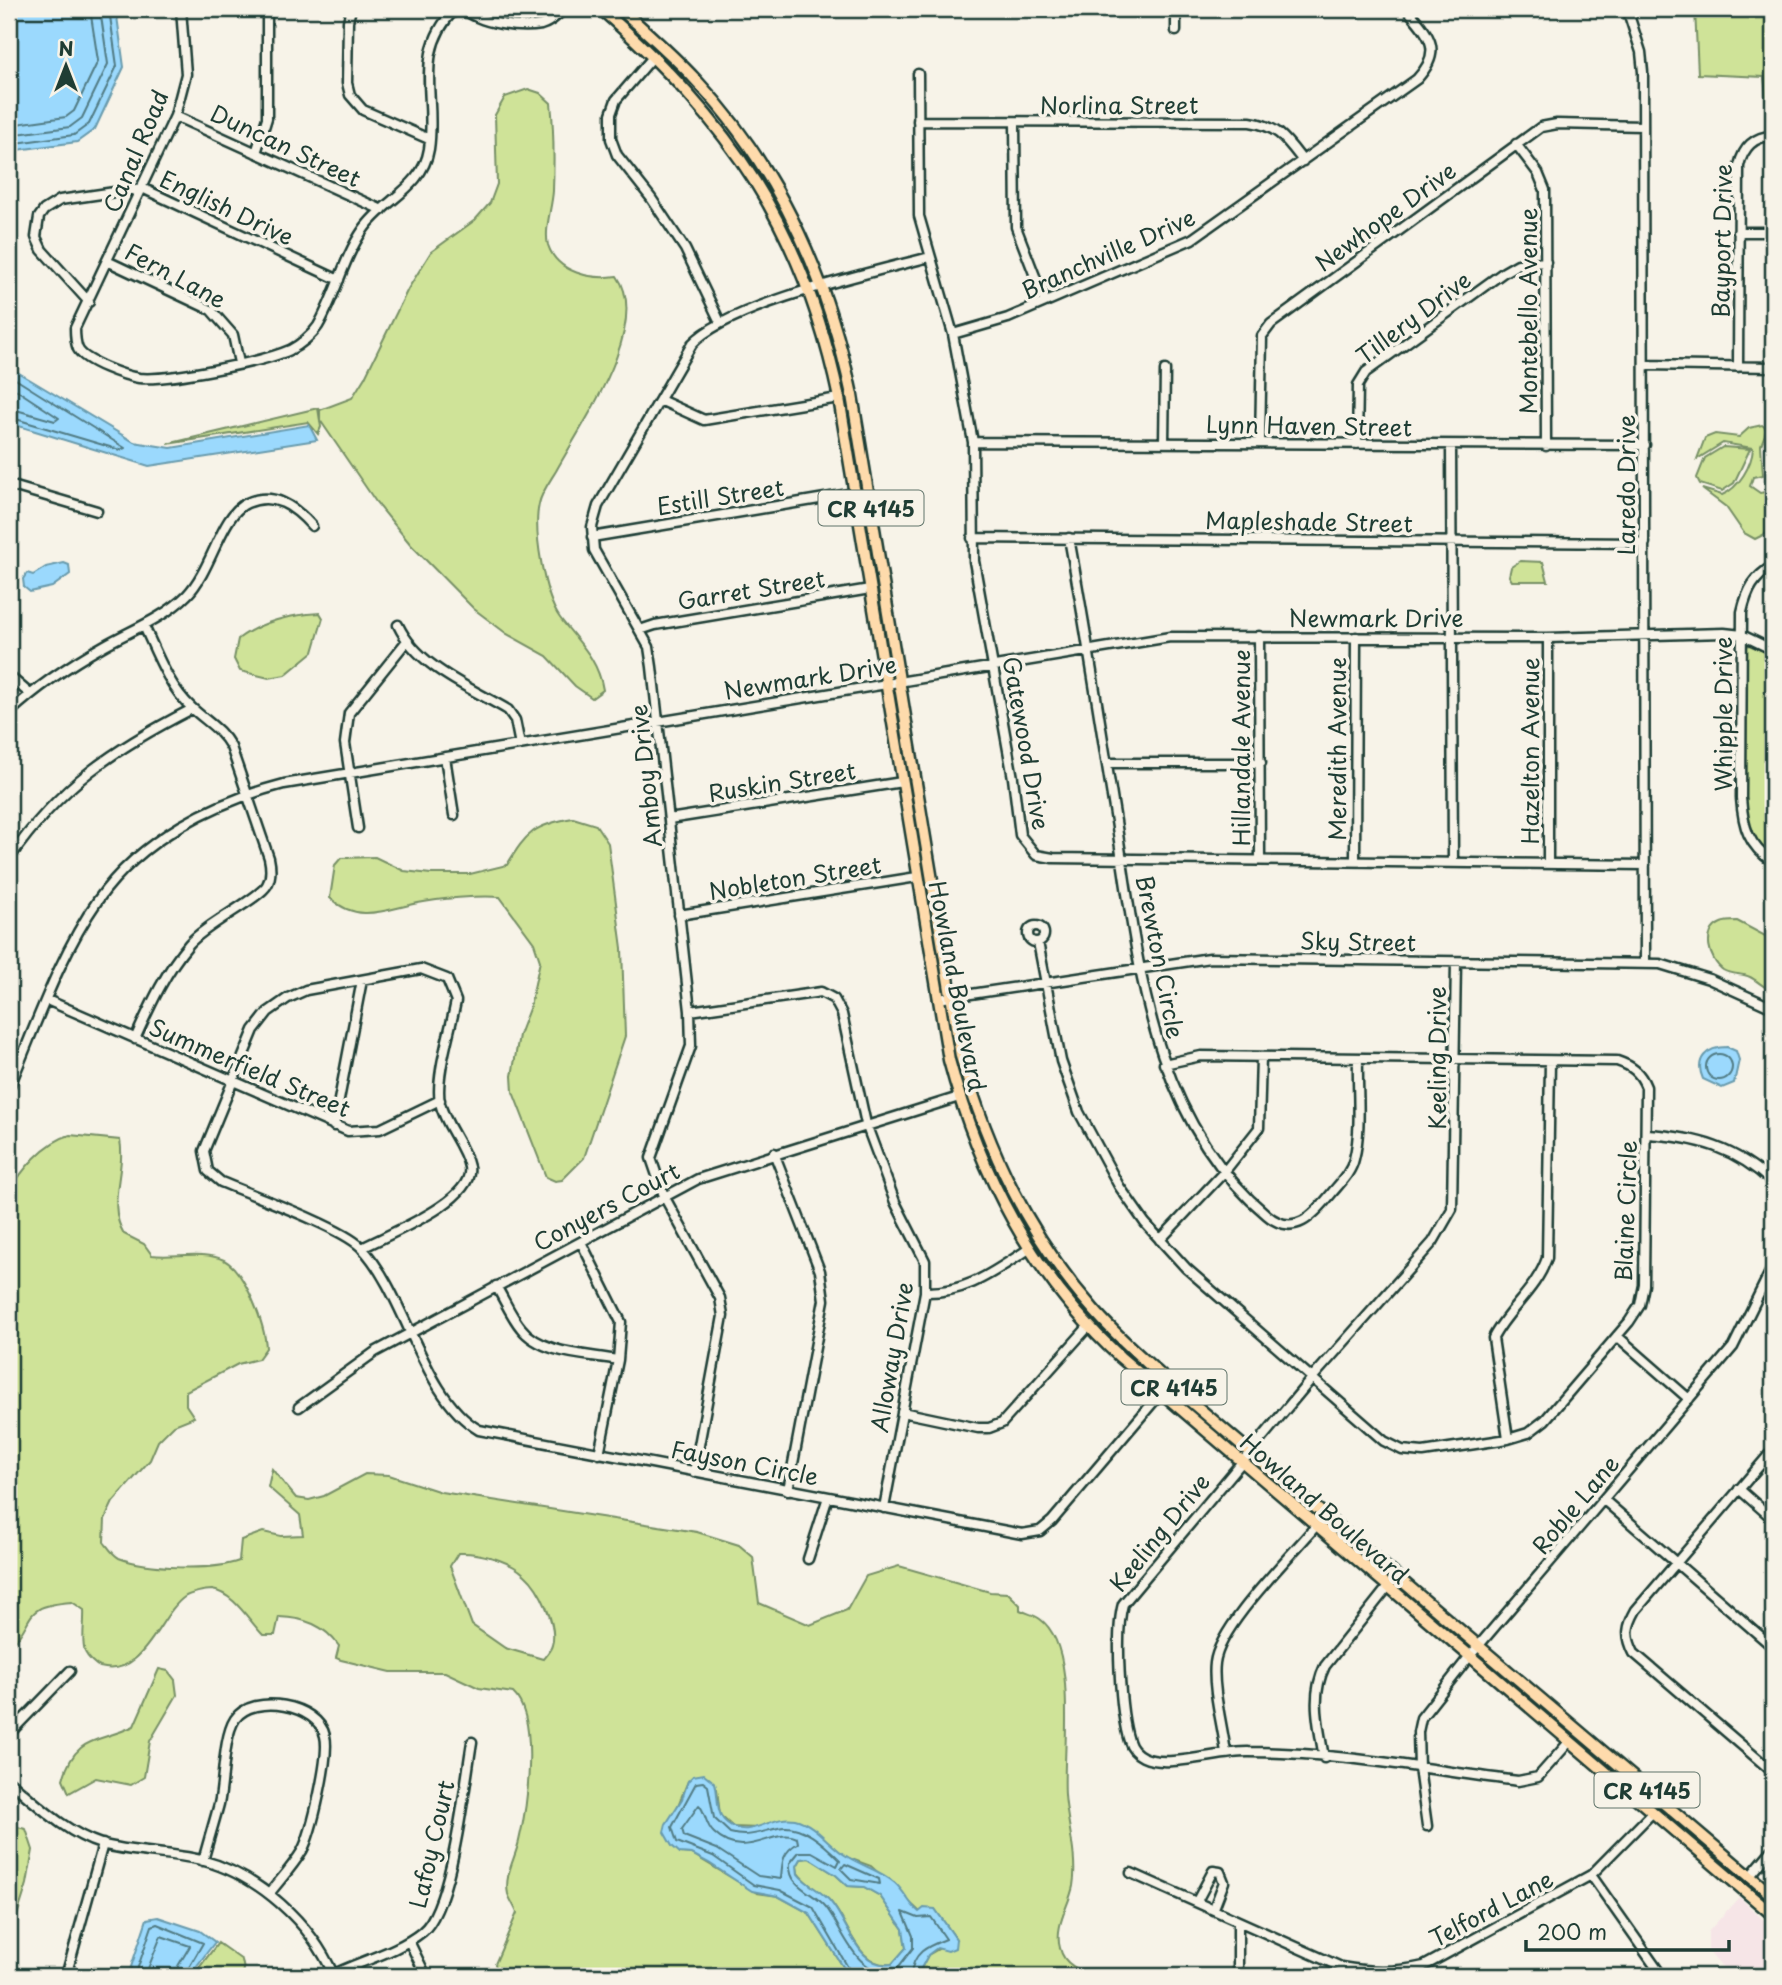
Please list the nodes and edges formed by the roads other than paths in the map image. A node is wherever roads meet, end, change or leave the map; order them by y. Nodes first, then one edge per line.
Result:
1 (181, 9) edge
2 (267, 9) edge
3 (351, 9) edge
4 (455, 9) edge
5 (464, 9) edge
6 (564, 9) edge
7 (601, 9) edge
8 (621, 9) edge
9 (1176, 9) edge
10 (1406, 9) edge
11 (1627, 9) edge
12 (1176, 31) dead end
13 (653, 57) junction
14 (918, 74) dead end
15 (175, 116) junction
16 (918, 121) junction
17 (1015, 122) junction
18 (1642, 126) junction
19 (1773, 136) edge
20 (429, 139) junction
21 (1516, 144) junction
22 (256, 153) junction
23 (1303, 162) junction
24 (142, 188) junction
25 (382, 210) junction
26 (1738, 232) junction
27 (1773, 232) edge
28 (930, 257) junction
29 (107, 261) junction
30 (1546, 262) junction
31 (339, 280) junction
32 (824, 286) junction
33 (810, 290) junction
34 (89, 302) junction
35 (1045, 302) junction
36 (720, 322) junction
37 (953, 334) junction
38 (239, 363) junction
39 (1644, 365) junction
40 (1738, 367) junction
41 (1773, 367) edge
42 (1166, 370) dead end
43 (839, 398) junction
44 (660, 400) junction
45 (973, 442) junction
46 (1164, 443) junction
47 (1260, 443) junction
48 (1357, 444) junction
49 (1645, 445) junction
50 (1451, 446) junction
51 (1546, 446) junction
52 (9, 485) edge
53 (855, 493) junction
54 (97, 511) dead end
55 (312, 526) dead end
56 (592, 537) junction
57 (972, 538) junction
58 (1069, 538) junction
59 (1452, 542) junction
60 (1645, 543) junction
61 (1773, 566) edge
62 (870, 589) junction
63 (398, 625) dead end
64 (144, 626) junction
65 (640, 630) junction
66 (1645, 633) junction
67 (1741, 635) junction
68 (1259, 636) junction
69 (1356, 636) junction
70 (1452, 636) junction
71 (1548, 638) junction
72 (406, 642) junction
73 (1089, 650) junction
74 (1773, 650) edge
75 (994, 666) junction
76 (9, 676) edge
77 (899, 682) junction
78 (886, 684) junction
79 (30, 694) junction
80 (192, 709) junction
81 (9, 713) edge
82 (658, 722) junction
83 (520, 745) junction
84 (445, 757) junction
85 (1107, 763) junction
86 (1261, 763) junction
87 (348, 772) junction
88 (902, 782) junction
89 (248, 793) junction
90 (454, 815) dead end
91 (669, 819) junction
92 (358, 828) dead end
93 (9, 859) edge
94 (1122, 859) junction
95 (1260, 860) junction
96 (1355, 861) junction
97 (1773, 862) edge
98 (1453, 863) junction
99 (1548, 864) junction
100 (1645, 865) junction
101 (917, 877) junction
102 (679, 915) junction
103 (1038, 942) dead end
104 (1456, 962) junction
105 (1645, 963) junction
106 (1139, 967) junction
107 (362, 980) junction
108 (1045, 982) junction
109 (951, 997) junction
110 (937, 999) junction
111 (47, 1000) junction
112 (1773, 1008) edge
113 (690, 1011) junction
114 (135, 1039) junction
115 (1261, 1057) junction
116 (1358, 1059) junction
117 (1455, 1060) junction
118 (1550, 1061) junction
119 (1164, 1064) junction
120 (231, 1082) junction
121 (9, 1088) edge
122 (959, 1097) junction
123 (440, 1100) junction
124 (866, 1124) junction
125 (334, 1126) junction
126 (1647, 1134) junction
127 (774, 1153) junction
128 (1225, 1171) junction
129 (1773, 1183) edge
130 (664, 1196) junction
131 (1160, 1240) junction
132 (580, 1242) junction
133 (362, 1248) junction
134 (1029, 1249) junction
135 (1773, 1266) edge
136 (496, 1286) junction
137 (925, 1292) junction
138 (1074, 1309) junction
139 (1093, 1310) junction
140 (1088, 1328) junction
141 (1114, 1331) junction
142 (411, 1332) junction
143 (1617, 1336) junction
144 (618, 1360) junction
145 (1313, 1377) junction
146 (1161, 1394) junction
147 (1689, 1399) junction
148 (299, 1407) dead end
149 (902, 1412) junction
150 (1508, 1440) junction
151 (1773, 1450) edge
152 (1251, 1451) junction
153 (599, 1454) junction
154 (1242, 1462) junction
155 (694, 1472) junction
156 (1740, 1489) junction
157 (788, 1490) junction
158 (828, 1497) junction
159 (1604, 1500) junction
160 (884, 1508) junction
161 (1773, 1519) edge
162 (1315, 1527) junction
163 (808, 1559) dead end
164 (1676, 1563) junction
165 (1387, 1588) junction
166 (1479, 1646) junction
167 (1773, 1647) edge
168 (1469, 1657) junction
169 (70, 1671) dead end
170 (9, 1734) edge
171 (1570, 1741) junction
172 (472, 1742) dead end
173 (1226, 1753) junction
174 (1324, 1758) junction
175 (1419, 1769) junction
176 (1773, 1772) edge
177 (9, 1781) edge
178 (1651, 1813) junction
179 (1427, 1826) dead end
180 (103, 1844) junction
181 (1773, 1849) edge
182 (203, 1861) junction
183 (1131, 1873) dead end
184 (1591, 1875) junction
185 (1725, 1875) junction
186 (1750, 1876) junction
187 (269, 1894) junction
188 (1773, 1896) edge
189 (1197, 1901) junction
190 (1214, 1908) junction
191 (1773, 1915) edge
192 (1238, 1921) junction
193 (409, 1941) junction
194 (1424, 1966) junction
195 (1340, 1967) junction
196 (66, 1976) edge
197 (333, 1976) edge
198 (426, 1976) edge
199 (1238, 1976) edge
200 (1338, 1976) edge
201 (1429, 1976) edge
202 (1662, 1976) edge

1 - 15 street, Canal Road
2 - 22 street
3 - 20 street
4 - 20 street, Canal Road
5 - 6 street
7 - 13 main road, Howland Boulevard / CR 4145
8 - 32 main road, Howland Boulevard / CR 4145
9 - 12 street
10 - 23 street, Branchville Drive
11 - 18 street, Laredo Drive
13 - 33 main road, Howland Boulevard / CR 4145
13 - 36 street
14 - 16 street, Gatewood Drive
15 - 22 street, Duncan Street
15 - 24 street, Canal Road
16 - 17 street, Norlina Street
16 - 28 street, Gatewood Drive
17 - 23 street, Norlina Street
17 - 35 street
18 - 21 street, Newhope Drive
18 - 39 street, Laredo Drive
19 - 26 street, Bayport Drive
20 - 25 street, Canal Road
21 - 30 street, Montebello Avenue
21 - 47 street, Newhope Drive
22 - 25 street, Duncan Street
23 - 35 street, Branchville Drive
24 - 29 street, Canal Road
24 - 31 street, English Drive
24 - 34 street, English Drive
25 - 31 street, Canal Road
26 - 27 street
26 - 40 street, Bayport Drive
28 - 32 street
28 - 37 street, Gatewood Drive
29 - 34 street, Canal Road
29 - 38 street, Fern Lane
30 - 48 street, Tillery Drive
30 - 51 street, Montebello Avenue
31 - 38 street, Canal Road
32 - 33 street
32 - 77 main road, Howland Boulevard / CR 4145
33 - 36 street
33 - 43 main road, Howland Boulevard / CR 4145
34 - 38 street, Canal Road
35 - 37 street, Branchville Drive
36 - 44 street
37 - 45 street, Gatewood Drive
39 - 40 street
39 - 49 street, Laredo Drive
40 - 41 street
42 - 46 street
43 - 44 street
43 - 53 main road, Howland Boulevard / CR 4145
44 - 56 street
45 - 46 street, Lynn Haven Street
45 - 57 street, Gatewood Drive
46 - 47 street, Lynn Haven Street
47 - 48 street, Lynn Haven Street
48 - 50 street, Lynn Haven Street
49 - 51 street, Lynn Haven Street
49 - 60 street, Laredo Drive
50 - 51 street, Lynn Haven Street
50 - 59 street
52 - 54 street
53 - 56 street, Estill Street
53 - 62 main road, Howland Boulevard / CR 4145
55 - 64 street
56 - 65 street, Amboy Drive
57 - 58 street, Mapleshade Street
57 - 75 street, Gatewood Drive
58 - 59 street, Mapleshade Street
58 - 73 street, Brewton Circle
59 - 60 street, Mapleshade Street
59 - 70 street
60 - 66 street, Laredo Drive
61 - 67 street, Whipple Drive
62 - 65 street, Garret Street
62 - 78 main road, Howland Boulevard / CR 4145
63 - 72 street
64 - 79 street
64 - 80 street
65 - 82 street, Amboy Drive
66 - 67 street, Newmark Drive
66 - 71 street, Newmark Drive
66 - 100 street, Laredo Drive
67 - 74 street, Newmark Drive
67 - 97 street, Whipple Drive
68 - 69 street, Newmark Drive
68 - 73 street, Newmark Drive
68 - 86 street, Hillandale Avenue
69 - 70 street, Newmark Drive
69 - 96 street, Meredith Avenue
70 - 71 street, Newmark Drive
70 - 98 street
71 - 99 street, Hazelton Avenue
72 - 83 street
72 - 87 street
73 - 75 street, Newmark Drive
73 - 85 street, Brewton Circle
75 - 77 street, Newmark Drive
75 - 94 street, Gatewood Drive
76 - 79 street
77 - 78 street, Newmark Drive
77 - 109 main road, Howland Boulevard / CR 4145
78 - 82 street, Newmark Drive
78 - 88 main road, Howland Boulevard / CR 4145
79 - 81 street
80 - 89 street
80 - 93 street
82 - 83 street, Newmark Drive
82 - 91 street, Amboy Drive
83 - 84 street, Newmark Drive
84 - 87 street, Newmark Drive
84 - 90 street
85 - 86 street
85 - 94 street, Brewton Circle
86 - 95 street, Hillandale Avenue
87 - 89 street, Newmark Drive
87 - 92 street
88 - 91 street, Ruskin Street
88 - 101 main road, Howland Boulevard / CR 4145
89 - 111 street, Newmark Drive
89 - 114 street
91 - 102 street, Amboy Drive
94 - 95 street, Gatewood Drive
94 - 106 street, Brewton Circle
95 - 96 street, Gatewood Drive
96 - 98 street, Gatewood Drive
98 - 99 street, Gatewood Drive
99 - 100 street, Gatewood Drive
100 - 105 street, Laredo Drive
101 - 102 street, Nobleton Street
101 - 110 main road, Howland Boulevard / CR 4145
102 - 113 street, Amboy Drive
103 - 108 street, Blaine Circle
104 - 105 street, Sky Street
104 - 106 street, Sky Street
104 - 117 street, Keeling Drive
105 - 112 street, Sky Street
106 - 108 street, Sky Street
106 - 119 street, Brewton Circle
107 - 120 street, Fayson Circle
107 - 123 street, Fayson Circle
107 - 125 street
108 - 109 street, Sky Street
108 - 131 street, Blaine Circle
109 - 110 street, Sky Street
109 - 139 main road, Howland Boulevard / CR 4145
110 - 122 main road, Howland Boulevard / CR 4145
111 - 114 street, Summerfield Street
111 - 121 street, Newmark Drive
113 - 124 street, Alloway Drive
113 - 130 street, Amboy Drive
114 - 120 street, Summerfield Street
115 - 116 street, Blaine Circle
115 - 119 street, Blaine Circle
115 - 128 street
116 - 117 street, Blaine Circle
116 - 128 street, Brewton Circle
117 - 118 street, Blaine Circle
117 - 145 street, Keeling Drive
118 - 126 street, Blaine Circle
118 - 150 street
119 - 128 street, Brewton Circle
120 - 125 street, Summerfield Street
120 - 133 street, Fayson Circle
122 - 124 street, Conyers Court
122 - 134 main road, Howland Boulevard / CR 4145
123 - 125 street, Summerfield Street
123 - 133 street, Fayson Circle
124 - 127 street, Conyers Court
124 - 137 street, Alloway Drive
126 - 129 street
126 - 143 street, Blaine Circle
127 - 130 street, Conyers Court
127 - 157 street
128 - 131 street
130 - 132 street, Conyers Court
130 - 155 street, Amboy Drive
131 - 145 street, Blaine Circle
132 - 136 street, Conyers Court
132 - 144 street
133 - 142 street, Fayson Circle
134 - 137 street
134 - 138 main road, Howland Boulevard / CR 4145
135 - 147 street, Roble Lane
136 - 142 street, Conyers Court
136 - 144 street
137 - 149 street, Alloway Drive
138 - 139 main road
138 - 140 main road, Howland Boulevard / CR 4145
139 - 141 main road, Howland Boulevard / CR 4145
140 - 141 main road
140 - 146 main road, Howland Boulevard / CR 4145
140 - 149 street
141 - 152 main road, Howland Boulevard / CR 4145
142 - 148 street, Conyers Court
142 - 153 street, Fayson Circle
143 - 147 street
143 - 150 street, Blaine Circle
144 - 153 street
145 - 150 street, Blaine Circle
145 - 152 street, Keeling Drive
146 - 154 main road, Howland Boulevard / CR 4145
146 - 160 street, Fayson Circle
147 - 159 street, Roble Lane
149 - 160 street, Alloway Drive
151 - 156 street
152 - 154 street, Keeling Drive
152 - 166 main road, Howland Boulevard / CR 4145
153 - 155 street, Fayson Circle
154 - 162 main road, Howland Boulevard / CR 4145
154 - 173 street, Keeling Drive
155 - 157 street, Fayson Circle
156 - 161 street
156 - 164 street
157 - 158 street, Fayson Circle
158 - 160 street, Fayson Circle
158 - 163 street
159 - 164 street
159 - 166 street, Roble Lane
162 - 165 main road, Howland Boulevard / CR 4145
162 - 173 street
164 - 167 street
164 - 176 street
165 - 168 main road, Howland Boulevard / CR 4145
165 - 174 street
166 - 168 street, Roble Lane
166 - 186 main road, Howland Boulevard / CR 4145
168 - 171 main road, Howland Boulevard / CR 4145
168 - 175 street, Roble Lane
169 - 170 street
171 - 175 street, Keeling Drive
171 - 178 main road, Howland Boulevard / CR 4145
172 - 193 street, Lafoy Court
173 - 174 street, Keeling Drive
174 - 175 street, Keeling Drive
175 - 179 street, Roble Lane
177 - 180 street
178 - 184 street, Telford Lane
178 - 185 main road, Howland Boulevard / CR 4145
180 - 182 street
180 - 196 street
181 - 186 street
182 - 187 street
182 - 187 street
183 - 189 street, Telford Lane
184 - 194 street, Telford Lane
184 - 202 street
185 - 186 main road
185 - 191 main road, Howland Boulevard / CR 4145
186 - 188 main road, Howland Boulevard / CR 4145
187 - 197 street
189 - 190 street, Telford Lane
189 - 190 street
190 - 192 street, Telford Lane
192 - 195 street, Telford Lane
192 - 199 street
193 - 197 street, Lafoy Court
193 - 198 street
194 - 195 street, Telford Lane
194 - 201 street
195 - 200 street

